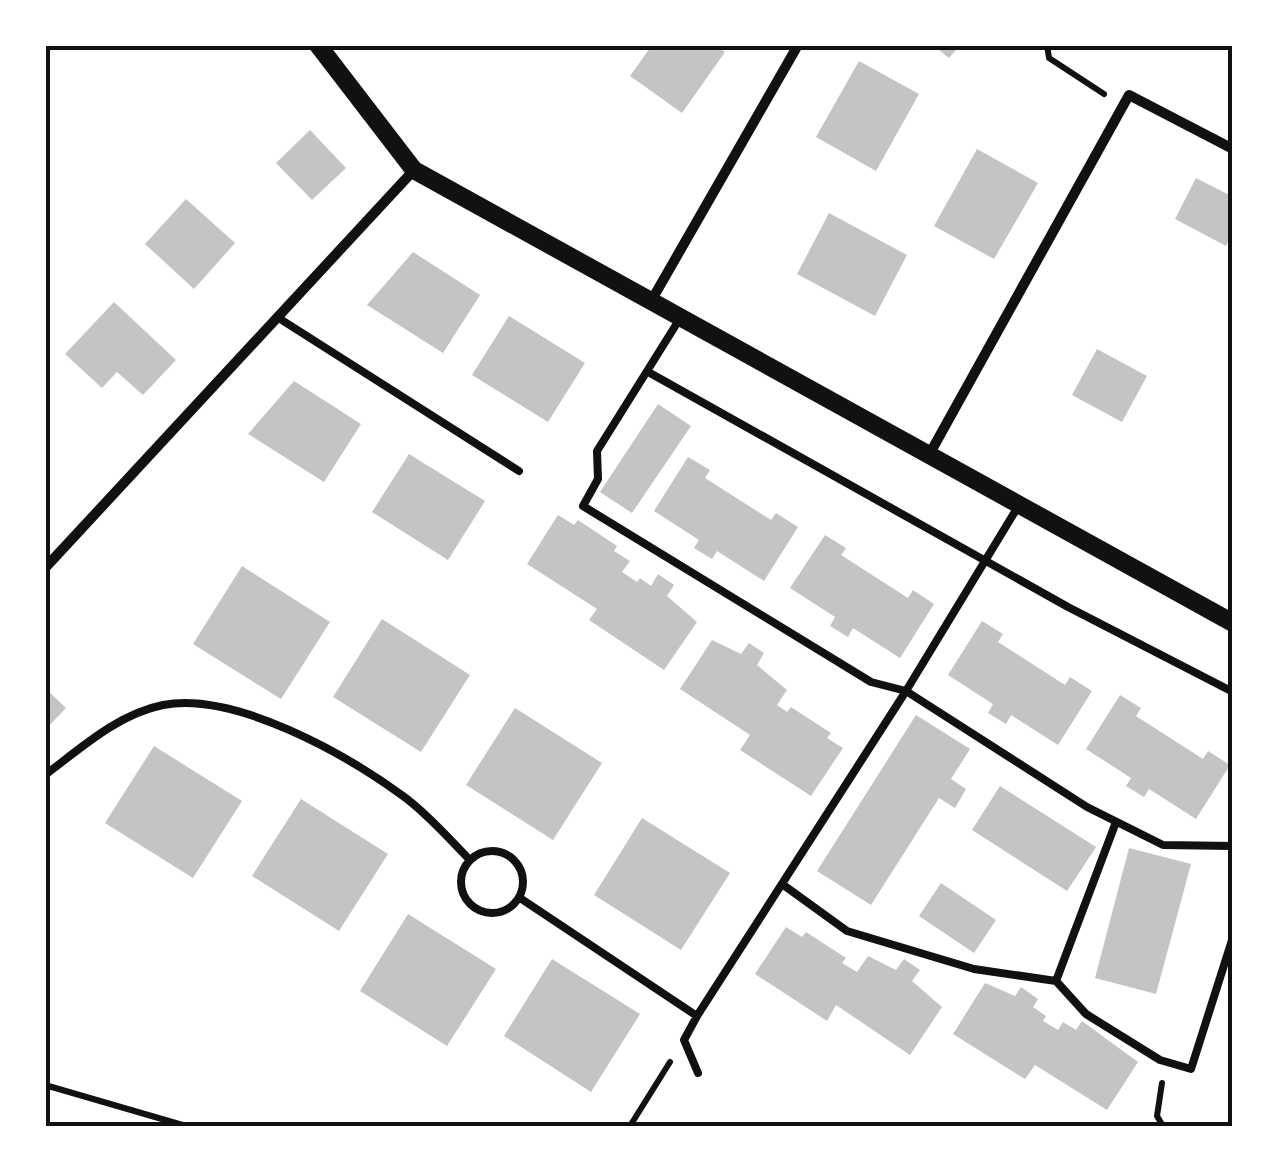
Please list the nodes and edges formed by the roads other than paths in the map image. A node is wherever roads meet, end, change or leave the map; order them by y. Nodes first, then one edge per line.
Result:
1 (318, 45) edge
2 (792, 47) edge
3 (1233, 149) edge
4 (414, 170) junction
5 (650, 304) junction
6 (277, 317) junction
7 (679, 320) junction
8 (650, 372) junction
9 (928, 456) junction
10 (520, 471) dead end
11 (1018, 505) junction
12 (985, 560) junction
13 (45, 568) edge
14 (1233, 623) edge
15 (906, 691) junction
16 (1233, 692) edge
17 (45, 775) edge
18 (1116, 822) junction
19 (1233, 846) edge
20 (470, 860) junction
21 (782, 884) junction
22 (520, 898) junction
23 (1233, 938) edge
24 (1056, 981) junction
25 (698, 1016) junction
26 (698, 1074) dead end

1 - 4 street
2 - 5 street
3 - 9 street
4 - 5 street
4 - 6 street
5 - 7 street
6 - 10 lane
6 - 13 street
7 - 8 lane
7 - 9 street
8 - 12 lane
8 - 15 lane
9 - 11 street
11 - 12 lane
11 - 14 street
12 - 15 lane
12 - 16 lane
15 - 18 lane
15 - 21 lane
17 - 20 lane
18 - 19 lane
18 - 24 lane
20 - 22 lane
20 - 22 lane
21 - 24 lane
21 - 25 lane
22 - 25 lane
23 - 24 lane
25 - 26 lane

